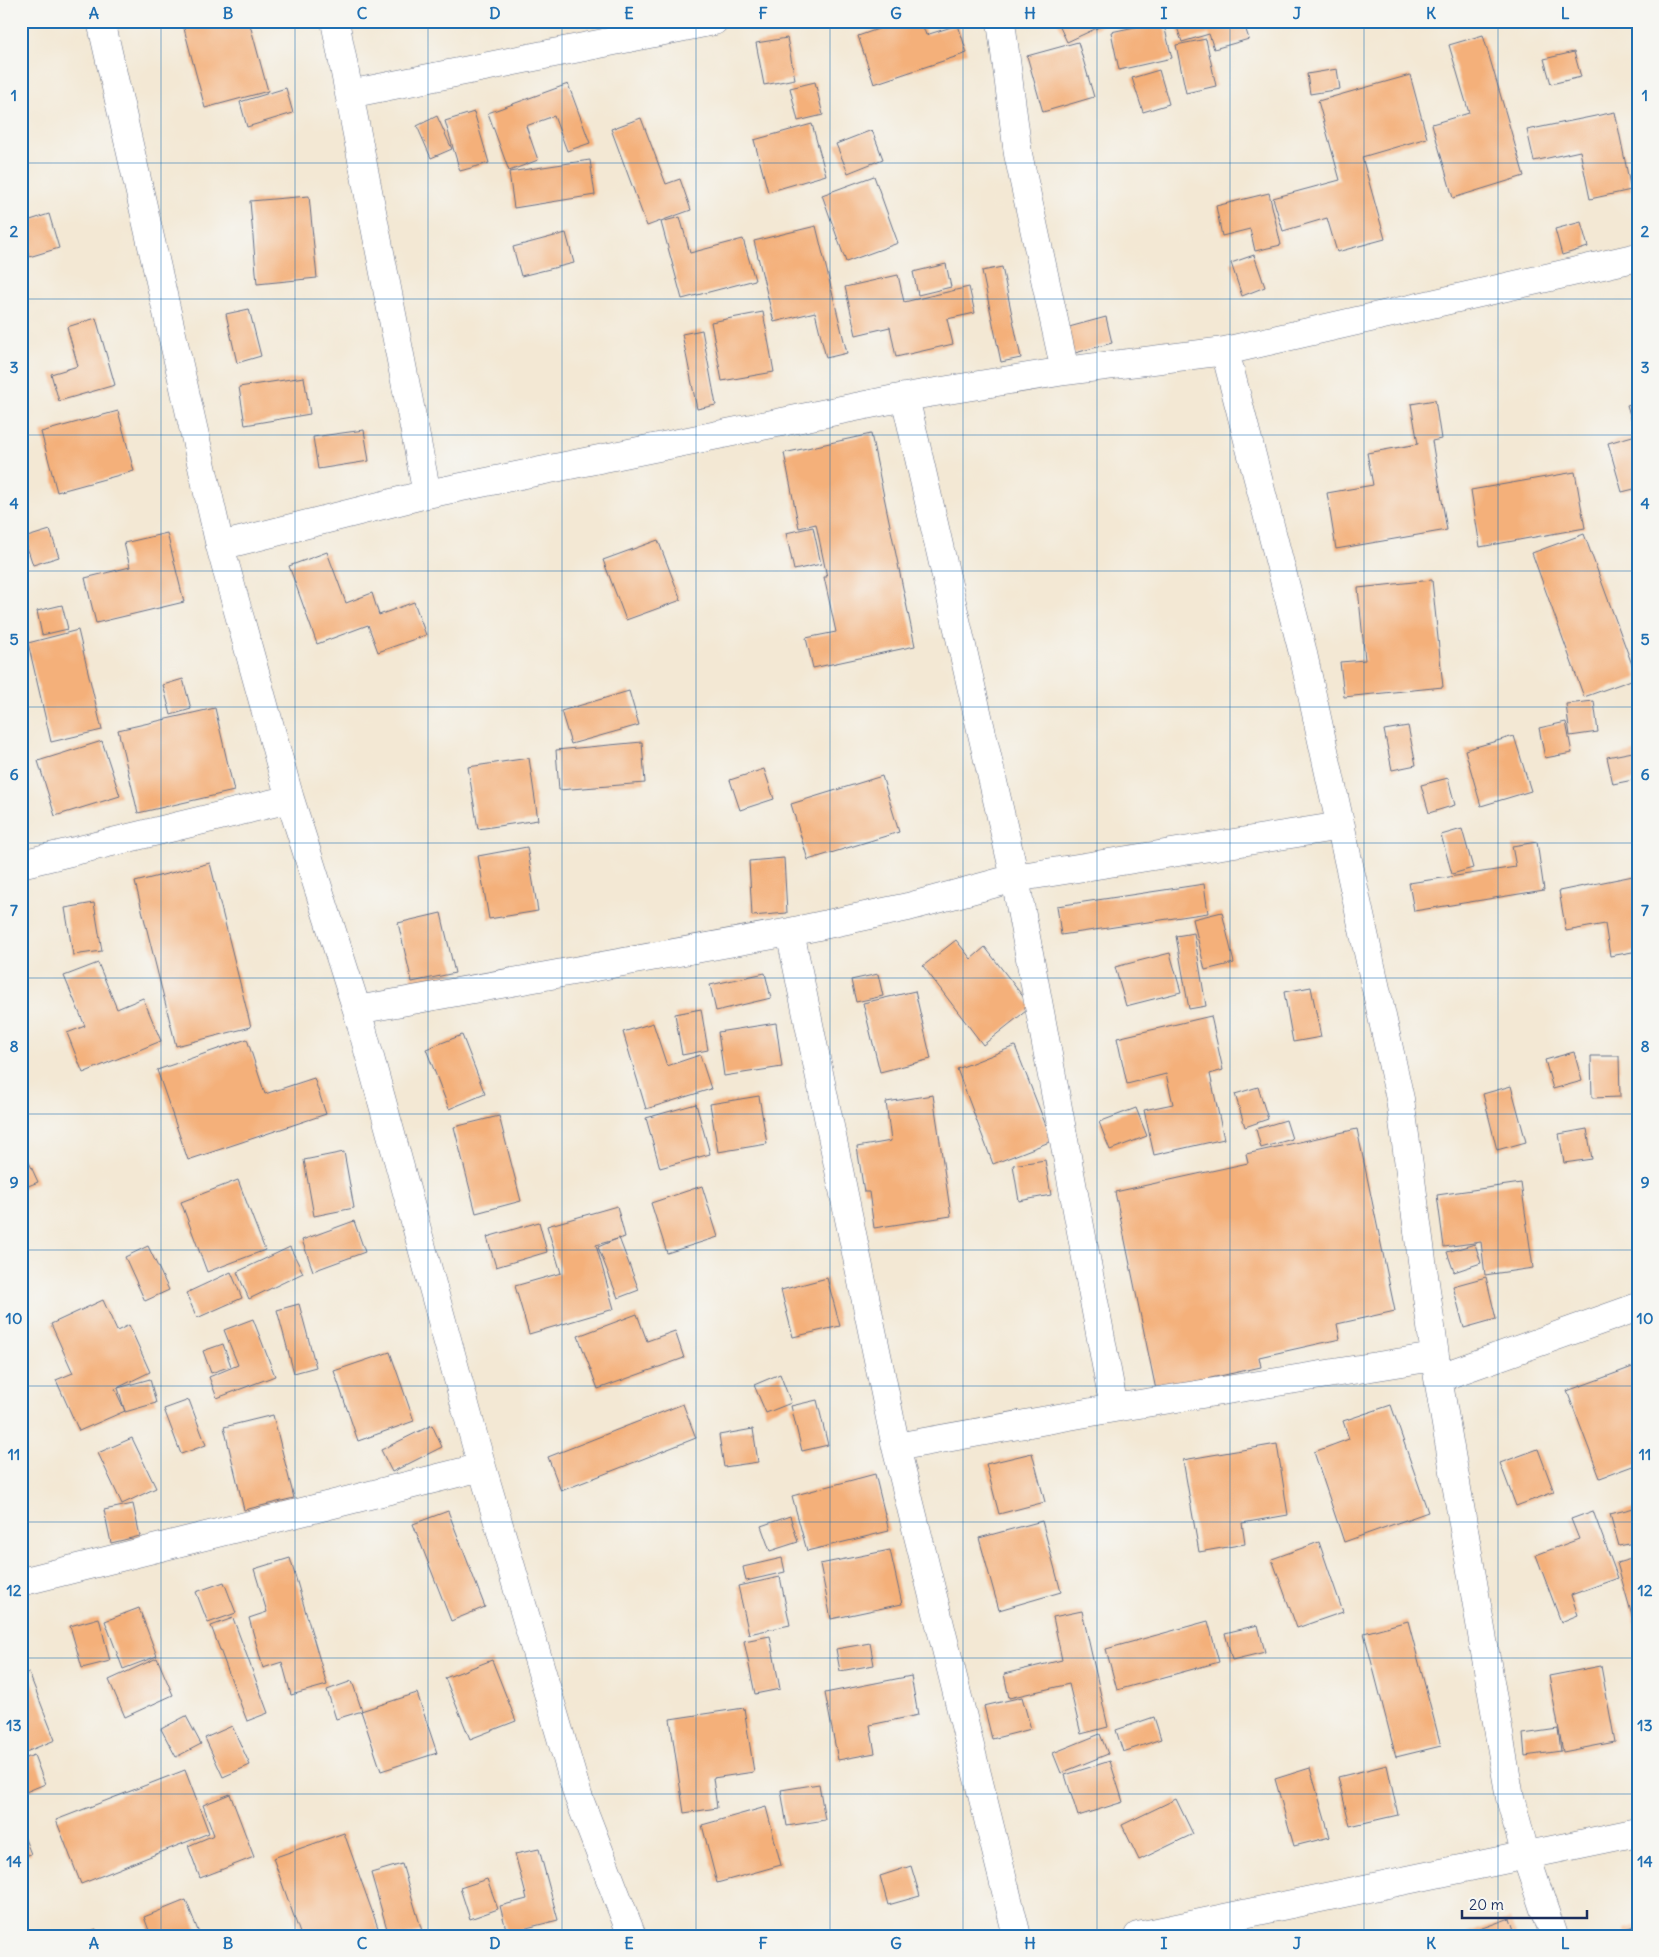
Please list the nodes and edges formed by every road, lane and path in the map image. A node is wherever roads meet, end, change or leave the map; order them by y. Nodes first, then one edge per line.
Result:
1 (101, 21) edge
2 (335, 21) edge
3 (714, 21) edge
4 (1001, 21) edge
5 (349, 94) junction
6 (1638, 258) edge
7 (1225, 351) junction
8 (1065, 371) junction
9 (905, 396) junction
10 (427, 494) junction
11 (220, 546) junction
12 (290, 799) junction
13 (1341, 826) junction
14 (21, 864) edge
15 (1015, 878) junction
16 (790, 932) junction
17 (356, 1010) junction
18 (1638, 1307) edge
19 (1436, 1367) junction
20 (1114, 1408) junction
21 (896, 1448) junction
22 (482, 1467) junction
23 (21, 1582) edge
24 (1638, 1832) edge
25 (1526, 1856) junction
26 (632, 1936) edge
27 (1017, 1936) edge
28 (1138, 1936) edge
29 (1553, 1936) edge

1 - 11 street
2 - 5 street
3 - 5 street
4 - 8 street
5 - 10 street
6 - 7 street
7 - 8 street
7 - 13 street
8 - 9 street
9 - 10 street
9 - 15 street
10 - 11 street
11 - 12 street
12 - 14 street
12 - 17 street
13 - 15 street
13 - 19 street
15 - 16 street
15 - 20 street
16 - 17 street
16 - 21 street
17 - 22 street
18 - 19 street
19 - 20 street
19 - 25 street
20 - 21 street
21 - 27 street
22 - 23 street
22 - 26 street
24 - 25 street
25 - 28 street
25 - 29 street

